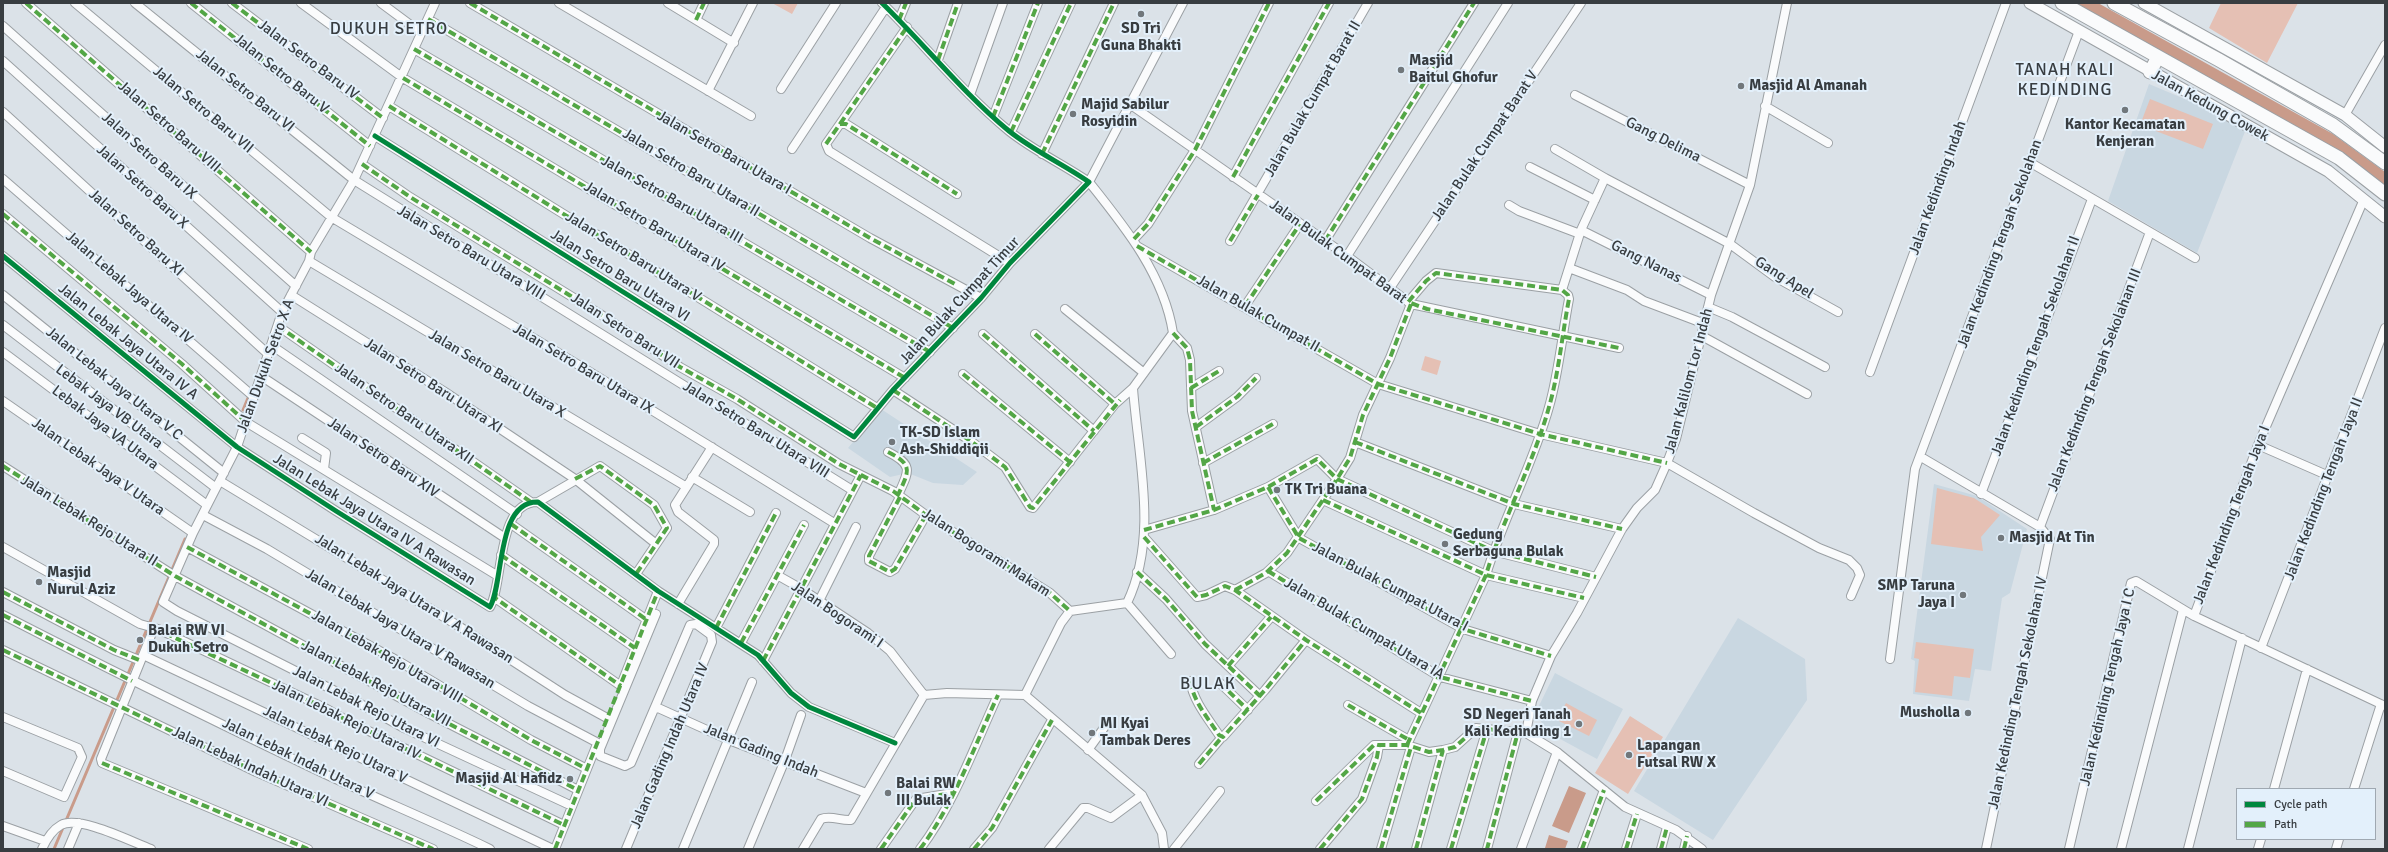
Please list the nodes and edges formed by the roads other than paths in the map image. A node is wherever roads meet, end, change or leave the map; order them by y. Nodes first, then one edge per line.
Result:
1 (26, 3) edge
2 (76, 3) edge
3 (135, 3) edge
4 (191, 3) edge
5 (232, 3) edge
6 (301, 3) edge
7 (381, 3) edge
8 (435, 3) edge
9 (470, 3) edge
10 (559, 3) edge
11 (668, 3) edge
12 (704, 3) edge
13 (753, 3) edge
14 (836, 3) edge
15 (906, 3) edge
16 (958, 3) edge
17 (1003, 3) edge
18 (1038, 3) edge
19 (1071, 3) edge
20 (1114, 3) edge
21 (1183, 3) edge
22 (1270, 3) edge
23 (1329, 3) edge
24 (1368, 3) edge
25 (1474, 3) edge
26 (1508, 3) edge
27 (1581, 3) edge
28 (1787, 3) edge
29 (2006, 3) edge
30 (2030, 3) edge
31 (2062, 3) edge
32 (2114, 3) edge
33 (2144, 3) edge
34 (884, 5) edge
35 (428, 19) junction
36 (696, 20) junction
37 (900, 20) junction
38 (3, 26) edge
39 (907, 27) junction
40 (2079, 31) junction
41 (420, 32) junction
42 (734, 42) junction
43 (2385, 45) edge
44 (414, 49) junction
45 (2158, 57) junction
46 (3, 60) edge
47 (938, 60) junction
48 (2150, 72) junction
49 (402, 78) junction
50 (782, 89) dead end
51 (708, 91) junction
52 (970, 95) junction
53 (1575, 95) dead end
54 (1131, 105) junction
55 (389, 106) junction
56 (1765, 106) junction
57 (3, 112) edge
58 (2345, 115) junction
59 (751, 116) dead end
60 (993, 117) junction
61 (383, 118) junction
62 (840, 124) junction
63 (1011, 132) junction
64 (375, 136) junction
65 (1828, 143) dead end
66 (370, 146) junction
67 (2385, 147) edge
68 (792, 149) dead end
69 (1555, 149) dead end
70 (1196, 150) junction
71 (1042, 154) junction
72 (2031, 163) junction
73 (2385, 163) edge
74 (362, 164) junction
75 (1530, 167) dead end
76 (1233, 177) junction
77 (1605, 178) junction
78 (3, 179) edge
79 (354, 180) junction
80 (1089, 182) junction
81 (1750, 185) junction
82 (957, 194) dead end
83 (2385, 194) edge
84 (1258, 195) junction
85 (2092, 199) junction
86 (2364, 199) junction
87 (1595, 200) junction
88 (1509, 205) dead end
89 (3, 214) edge
90 (331, 217) junction
91 (2385, 217) edge
92 (1300, 224) junction
93 (1581, 232) junction
94 (2150, 232) junction
95 (1230, 241) dead end
96 (1325, 241) junction
97 (1136, 242) junction
98 (1730, 244) junction
99 (311, 252) junction
100 (3, 256) edge
101 (1347, 256) junction
102 (2195, 258) dead end
103 (309, 261) junction
104 (1010, 263) junction
105 (1569, 268) junction
106 (296, 286) junction
107 (1390, 288) junction
108 (1562, 290) junction
109 (291, 295) junction
110 (1711, 295) junction
111 (3, 296) edge
112 (982, 298) junction
113 (1409, 303) junction
114 (1245, 306) junction
115 (1708, 307) junction
116 (1065, 309) dead end
117 (282, 312) junction
118 (1838, 312) dead end
119 (1705, 324) junction
120 (3, 325) edge
121 (278, 326) junction
122 (953, 328) junction
123 (2385, 328) edge
124 (1173, 333) junction
125 (983, 334) dead end
126 (1035, 334) dead end
127 (1702, 336) junction
128 (1561, 338) junction
129 (271, 345) junction
130 (1619, 348) dead end
131 (3, 352) edge
132 (930, 352) junction
133 (268, 354) junction
134 (1825, 367) dead end
135 (1219, 371) dead end
136 (1870, 372) dead end
137 (1144, 373) junction
138 (963, 374) dead end
139 (261, 376) junction
140 (905, 378) junction
141 (1256, 378) dead end
142 (1378, 384) junction
143 (1133, 388) junction
144 (1191, 388) junction
145 (893, 390) junction
146 (1807, 394) dead end
147 (254, 397) junction
148 (3, 401) edge
149 (1116, 404) junction
150 (877, 408) junction
151 (246, 422) junction
152 (1273, 424) dead end
153 (1196, 427) junction
154 (1094, 431) junction
155 (1540, 434) junction
156 (851, 436) joint
157 (302, 438) dead end
158 (1355, 442) junction
159 (2258, 445) junction
160 (237, 447) junction
161 (712, 448) junction
162 (888, 452) dead end
163 (1921, 457) junction
164 (1070, 462) junction
165 (1203, 463) junction
166 (1667, 463) junction
167 (3, 466) edge
168 (324, 469) junction
169 (224, 474) junction
170 (860, 475) junction
171 (2329, 476) junction
172 (692, 477) junction
173 (574, 479) junction
174 (1337, 479) junction
175 (218, 485) junction
176 (685, 486) junction
177 (1268, 487) junction
178 (852, 490) junction
179 (897, 494) junction
180 (1981, 494) junction
181 (1322, 500) junction
182 (535, 502) junction
183 (1514, 504) junction
184 (207, 505) junction
185 (1214, 510) junction
186 (750, 512) dead end
187 (776, 513) dead end
188 (203, 514) junction
189 (517, 514) junction
190 (926, 515) junction
191 (834, 523) junction
192 (511, 524) junction
193 (804, 525) dead end
194 (856, 527) dead end
195 (2040, 527) junction
196 (1622, 529) junction
197 (193, 533) junction
198 (1144, 533) junction
199 (505, 538) junction
200 (1299, 538) junction
201 (655, 543) junction
202 (3, 547) edge
203 (187, 547) junction
204 (1493, 551) junction
205 (501, 555) junction
206 (1268, 571) junction
207 (1137, 572) junction
208 (172, 574) junction
209 (636, 574) junction
210 (777, 575) junction
211 (498, 576) junction
212 (1486, 576) junction
213 (1596, 578) junction
214 (800, 588) junction
215 (1235, 590) junction
216 (658, 591) junction
217 (3, 592) edge
218 (1851, 596) dead end
219 (496, 598) junction
220 (1584, 598) junction
221 (819, 601) junction
222 (163, 602) joint
223 (1126, 603) junction
224 (678, 604) junction
225 (2183, 610) junction
226 (1070, 611) junction
227 (656, 614) dead end
228 (3, 615) edge
229 (1271, 616) junction
230 (2194, 616) junction
231 (647, 620) junction
232 (148, 626) junction
233 (716, 628) junction
234 (1462, 629) junction
235 (2242, 638) junction
236 (1306, 640) junction
237 (741, 643) junction
238 (636, 648) junction
239 (2261, 648) junction
240 (3, 650) edge
241 (1171, 654) dead end
242 (1551, 656) junction
243 (138, 657) junction
244 (1890, 659) dead end
245 (763, 661) junction
246 (1228, 666) junction
247 (2307, 670) junction
248 (1440, 677) junction
249 (128, 679) junction
250 (1190, 681) dead end
251 (752, 682) dead end
252 (1220, 683) dead end
253 (621, 686) junction
254 (924, 695) junction
255 (998, 695) junction
256 (1025, 696) junction
257 (1260, 696) junction
258 (1532, 701) junction
259 (119, 705) junction
260 (1348, 705) dead end
261 (2383, 705) edge
262 (656, 707) junction
263 (1248, 710) junction
264 (1421, 714) junction
265 (800, 715) dead end
266 (3, 717) edge
267 (607, 718) junction
268 (683, 718) junction
269 (1052, 720) junction
270 (1106, 725) dead end
271 (1487, 729) junction
272 (1522, 732) junction
273 (1222, 737) junction
274 (729, 740) junction
275 (598, 743) junction
276 (895, 743) junction
277 (1409, 744) junction
278 (1379, 745) junction
279 (1088, 750) junction
280 (1443, 750) junction
281 (1557, 752) junction
282 (785, 760) junction
283 (1199, 764) dead end
284 (587, 769) junction
285 (3, 771) edge
286 (2274, 788) edge
287 (2354, 788) edge
288 (578, 790) junction
289 (1604, 790) junction
290 (1220, 791) dead end
291 (866, 793) junction
292 (953, 793) junction
293 (1142, 795) junction
294 (1316, 802) dead end
295 (572, 806) junction
296 (1637, 814) junction
297 (76, 823) junction
298 (564, 825) junction
299 (3, 826) edge
300 (1667, 827) junction
301 (1687, 836) junction
302 (45, 840) junction
303 (42, 849) edge
304 (68, 849) edge
305 (151, 849) edge
306 (308, 849) edge
307 (433, 849) edge
308 (490, 849) edge
309 (554, 849) edge
310 (626, 849) edge
311 (683, 849) edge
312 (748, 849) edge
313 (803, 849) edge
314 (881, 849) edge
315 (920, 849) edge
316 (974, 849) edge
317 (1049, 849) edge
318 (1164, 849) edge
319 (1174, 849) edge
320 (1320, 849) edge
321 (1381, 849) edge
322 (1416, 849) edge
323 (1451, 849) edge
324 (1487, 849) edge
325 (1521, 849) edge
326 (1582, 849) edge
327 (1626, 849) edge
328 (1660, 849) edge
329 (1684, 849) edge
330 (1702, 849) edge
331 (1986, 849) edge
332 (2069, 849) edge
333 (2121, 849) edge
334 (2188, 849) edge

1 - 99 street, Jalan Setro Baru VIII
2 - 90 street, Jalan Setro Baru VII
3 - 79 street, Jalan Setro Baru VI
4 - 66 street, Jalan Setro Baru V
5 - 61 street, Jalan Setro Baru IV
6 - 49 street, Jalan Setro Baru Utara IV
7 - 41 street
8 - 35 street, Jalan Dukuh Setro X A
9 - 112 street, Jalan Setro Baru Utara I
10 - 51 street
11 - 36 street
12 - 36 street
13 - 42 street
14 - 50 street
15 - 37 street
16 - 47 street
17 - 52 street
18 - 60 street
19 - 63 street
20 - 71 street
21 - 54 street, Jalan Bulak Cumpat Timur
22 - 70 street
23 - 76 street
24 - 84 street, Jalan Bulak Cumpat Barat II
25 - 96 street
26 - 101 street
27 - 107 street, Jalan Bulak Cumpat Barat V
28 - 56 street, Jalan Kalilom Lor Indah
29 - 136 street, Jalan Kedinding Indah
30 - 40 main road, Jalan Kedung Cowek
31 - 45 highway, Jalan Kedung Cowek
32 - 73 highway
33 - 58 main road
34 - 37 street
34 - 68 street
35 - 41 street, Jalan Dukuh Setro X A
35 - 122 street, Jalan Setro Baru Utara II
36 - 42 street
37 - 39 street
38 - 106 street, Jalan Setro Baru IX
39 - 47 street
39 - 62 street
40 - 48 main road, Jalan Kedung Cowek
40 - 72 street, Jalan Kedinding Tengah Sekolahan
41 - 44 street, Jalan Dukuh Setro X A
42 - 51 street
43 - 58 street
44 - 49 street, Jalan Dukuh Setro X A
44 - 132 street, Jalan Setro Baru Utara III
45 - 48 highway
45 - 83 highway, Jalan Kedung Cowek
46 - 117 street, Jalan Setro Baru X
47 - 52 street
48 - 86 main road, Jalan Kedung Cowek
49 - 55 street, Jalan Dukuh Setro X A
49 - 140 street, Jalan Setro Baru Utara IV
51 - 59 street
52 - 60 street
53 - 81 street, Gang Delima
54 - 70 street, Jalan Bulak Cumpat Barat
54 - 80 street, Jalan Bulak Cumpat Timur
55 - 61 street, Jalan Dukuh Setro X A
55 - 150 street, Jalan Setro Baru Utara V
56 - 65 street
56 - 81 street, Jalan Kalilom Lor Indah
57 - 133 street, Jalan Setro Baru XI
58 - 67 main road
60 - 63 street
61 - 64 street, Jalan Dukuh Setro X A
62 - 82 street
62 - 104 street
63 - 71 street
64 - 66 street, Jalan Dukuh Setro X A
64 - 156 street, Jalan Setro Baru Utara VI
66 - 74 street, Jalan Dukuh Setro X A
69 - 77 street, Gang Apel
70 - 76 street, Jalan Bulak Cumpat Barat
70 - 97 street
71 - 80 street
72 - 85 street
72 - 163 street, Jalan Kedinding Tengah Sekolahan
74 - 79 street, Jalan Dukuh Setro X A
74 - 170 street, Jalan Setro Baru VII
75 - 87 street
76 - 84 street, Jalan Bulak Cumpat Barat
77 - 87 street
77 - 98 street, Gang Apel
78 - 147 street, Jalan Lebak Jaya Utara IV
79 - 90 street, Jalan Dukuh Setro X A
79 - 178 street, Jalan Setro Baru Utara VIII
80 - 97 street
80 - 104 street, Jalan Bulak Cumpat Timur
81 - 98 street, Jalan Kalilom Lor Indah
84 - 92 street, Jalan Bulak Cumpat Barat
84 - 95 street, Jalan Bulak Cumpat Barat II
85 - 94 street
85 - 180 street, Jalan Kedinding Tengah Sekolahan II
86 - 91 main road, Jalan Kedung Cowek
86 - 159 street, Jalan Kedinding Tengah Jaya I
87 - 93 street
88 - 93 street, Gang Nanas
89 - 151 street
90 - 99 street, Jalan Dukuh Setro X A
90 - 161 street, Jalan Setro Baru Utara IX
92 - 96 street, Jalan Bulak Cumpat Barat
92 - 114 street
93 - 105 street
93 - 110 street, Gang Nanas
94 - 102 street
94 - 195 street, Jalan Kedinding Tengah Sekolahan III
96 - 101 street, Jalan Bulak Cumpat Barat
97 - 114 street, Jalan Bulak Cumpat II
97 - 124 street
98 - 110 street, Jalan Kalilom Lor Indah
98 - 118 street, Gang Apel
99 - 103 street, Jalan Dukuh Setro X A
100 - 160 street, Jalan Lebak Jaya Utara IV A
101 - 107 street, Jalan Bulak Cumpat Barat
103 - 106 street, Jalan Dukuh Setro X A
103 - 176 street, Jalan Setro Baru Utara X
104 - 112 street, Jalan Bulak Cumpat Timur
105 - 108 street
105 - 119 street
106 - 109 street, Jalan Dukuh Setro X A
107 - 113 street, Jalan Bulak Cumpat Barat
108 - 113 street
108 - 128 street
109 - 117 street, Jalan Dukuh Setro X A
109 - 173 street, Jalan Setro Baru Utara XI
110 - 115 street, Jalan Kalilom Lor Indah
111 - 169 street, Jalan Lebak Jaya Utara V C
112 - 122 street, Jalan Bulak Cumpat Timur
113 - 128 street, Jalan Bulak Cumpat Barat
113 - 142 street
114 - 142 street, Jalan Bulak Cumpat II
115 - 119 street, Jalan Kalilom Lor Indah
115 - 134 street
116 - 137 street
117 - 121 street, Jalan Dukuh Setro X A
119 - 127 street, Jalan Kalilom Lor Indah
120 - 175 street, Lebak Jaya VB Utara
121 - 129 street, Jalan Dukuh Setro X A
121 - 182 street, Jalan Setro Baru Utara XII
122 - 132 street, Jalan Bulak Cumpat Timur
123 - 171 street, Jalan Kedinding Tengah Jaya II
124 - 137 street
124 - 144 street
125 - 154 street
126 - 149 street
127 - 146 street
127 - 166 street, Jalan Kalilom Lor Indah
128 - 130 street, Jalan Bulak Cumpat Barat
128 - 155 street
129 - 133 street, Jalan Dukuh Setro X A
129 - 189 street
131 - 184 street, Lebak Jaya VA Utara
132 - 140 street, Jalan Bulak Cumpat Timur
133 - 139 street, Jalan Dukuh Setro X A
135 - 144 street
137 - 143 street
138 - 164 street
139 - 147 street, Jalan Dukuh Setro X A
139 - 199 street, Jalan Setro Baru XIV
140 - 145 street, Jalan Bulak Cumpat Timur
141 - 153 street
142 - 155 street, Jalan Bulak Cumpat II
142 - 158 street
143 - 149 street
143 - 198 street
144 - 153 street
145 - 150 street, Jalan Bulak Cumpat Timur
145 - 164 street
147 - 151 street, Jalan Dukuh Setro X A
148 - 197 street, Jalan Lebak Jaya V Utara
149 - 154 street
150 - 156 street, Jalan Bulak Cumpat Timur
151 - 160 street, Jalan Dukuh Setro X A
151 - 168 street
152 - 165 street
153 - 165 street
154 - 164 street
155 - 166 street, Jalan Bulak Cumpat II
155 - 183 street
157 - 168 street
158 - 174 street
158 - 183 street
159 - 171 street
159 - 230 street, Jalan Kedinding Tengah Jaya I
160 - 169 street, Jalan Dukuh Setro X A
160 - 219 street, Jalan Lebak Jaya Utara IV A Rawasan
161 - 172 street
161 - 191 street, Jalan Setro Baru Utara IX
162 - 179 street
163 - 180 street
163 - 244 street, Jalan Kedinding Tengah Sekolahan
165 - 185 street
166 - 196 street, Jalan Kalilom Lor Indah
166 - 218 street, Jalan Bulak Cumpat II
167 - 208 street, Jalan Lebak Rejo Utara II
168 - 211 street
169 - 175 street, Jalan Dukuh Setro X A
170 - 178 street
170 - 179 street, Jalan Setro Baru VII
171 - 239 street, Jalan Kedinding Tengah Jaya II
172 - 176 street
172 - 186 street
173 - 182 street
173 - 201 street, Jalan Setro Baru Utara XI
173 - 201 street
174 - 177 street
174 - 181 street
174 - 204 street
175 - 184 street, Jalan Dukuh Setro X A
175 - 267 street, Jalan Lebak Jaya Utara V A Rawasan
176 - 224 street
177 - 185 street
177 - 200 street
178 - 191 street
179 - 190 street, Jalan Bogorami Makam
179 - 190 street
180 - 195 street
181 - 200 street
181 - 212 street
182 - 189 street
182 - 209 street, Jalan Setro Baru Utara XII
183 - 196 street
183 - 204 street
184 - 188 street, Jalan Dukuh Setro X A
185 - 198 street
187 - 233 street
188 - 197 street, Jalan Dukuh Setro X A
188 - 275 street, Jalan Lebak Jaya Utara V Rawasan
189 - 192 street
190 - 226 street, Jalan Bogorami Makam
191 - 214 street
192 - 199 street
192 - 231 street
193 - 210 street
194 - 221 street
195 - 331 street, Jalan Kedinding Tengah Sekolahan IV
196 - 213 street, Jalan Kalilom Lor Indah
197 - 203 street, Jalan Dukuh Setro X A
198 - 207 street
198 - 215 street
199 - 205 street
200 - 206 street
200 - 234 street, Jalan Bulak Cumpat Utara I
201 - 209 street
202 - 232 street, Jalan Lebak Rejo Utara IV
203 - 208 street, Jalan Dukuh Setro X A
203 - 284 street, Jalan Lebak Rejo Utara VIII
204 - 212 street
204 - 213 street
205 - 211 street
205 - 238 street
206 - 215 street
206 - 248 street, Jalan Bulak Cumpat Utara IA
207 - 223 street
207 - 246 street
208 - 222 street, Jalan Dukuh Setro X A
208 - 288 street, Jalan Lebak Rejo Utara VII
209 - 216 street, Jalan Setro Baru Utara XII
210 - 214 street, Jalan Bogorami I
210 - 237 street
211 - 219 street
212 - 220 street
212 - 234 street
213 - 220 street, Jalan Kalilom Lor Indah
214 - 221 street, Jalan Bogorami I
214 - 245 street
215 - 229 street
216 - 224 street, Jalan Setro Baru Utara XII
216 - 231 street
217 - 243 street, Jalan Lebak Rejo Utara V
219 - 253 street
220 - 242 street, Jalan Kalilom Lor Indah
221 - 254 street, Jalan Bogorami I
222 - 295 street, Jalan Lebak Rejo Utara VI
223 - 226 street
223 - 241 street
224 - 233 street, Jalan Setro Baru Utara XII
225 - 230 street, Jalan Kedinding Tengah Jaya I
225 - 332 street, Jalan Kedinding Tengah Jaya I C
225 - 333 street, Jalan Kedinding Tengah Jaya I
226 - 256 street
227 - 262 street
228 - 249 street, Jalan Lebak Indah Utara V
229 - 236 street
229 - 246 street
230 - 235 street
231 - 238 street
232 - 243 street
232 - 298 street, Jalan Lebak Rejo Utara IV
233 - 237 street
234 - 242 street, Jalan Bulak Cumpat Utara I
234 - 248 street
235 - 239 street
235 - 334 street
236 - 257 street
236 - 264 street
237 - 245 street
238 - 253 street
239 - 247 street
240 - 259 street, Jalan Lebak Indah Utara VI
242 - 258 street, Jalan Kalilom Lor Indah
243 - 249 street
243 - 309 street, Jalan Lebak Rejo Utara V
245 - 276 street
246 - 257 street
247 - 261 street
247 - 286 street
248 - 258 street, Jalan Bulak Cumpat Utara IA
248 - 264 street
249 - 259 street
249 - 308 street, Jalan Lebak Indah Utara V
250 - 273 street
251 - 274 street
252 - 263 street
253 - 267 street
254 - 255 street
254 - 276 street
255 - 256 street
255 - 292 street
256 - 269 street
257 - 263 street
258 - 272 street, Jalan Kalilom Lor Indah
259 - 306 street
259 - 307 street, Jalan Lebak Indah Utara VI
260 - 277 street
261 - 287 street
262 - 268 street, Jalan Gading Indah
262 - 268 street, Jalan Gading Indah Utara IV
263 - 273 street
264 - 277 street
265 - 282 street
266 - 285 street
267 - 275 street
268 - 274 street, Jalan Gading Indah
268 - 310 street, Jalan Gading Indah Utara IV
269 - 279 street
269 - 316 street
270 - 279 street
271 - 272 street
271 - 280 street
271 - 323 street
272 - 281 street
272 - 324 street, Jalan Kalilom Lor Indah
273 - 283 street
274 - 282 street, Jalan Gading Indah
274 - 311 street
275 - 284 street
276 - 291 street
277 - 278 street
277 - 280 street
277 - 321 street
278 - 294 street
278 - 320 street
279 - 293 street
280 - 322 street
281 - 289 street
281 - 325 street
282 - 291 street, Jalan Gading Indah
282 - 312 street
284 - 288 street
288 - 295 street
289 - 296 street
289 - 326 street
290 - 319 street
291 - 313 street
292 - 314 street
292 - 315 street
293 - 317 street
293 - 318 street
295 - 298 street
296 - 300 street
296 - 327 street
297 - 302 street
297 - 304 street
297 - 305 street
298 - 309 street
299 - 302 street
300 - 301 street
300 - 328 street
301 - 329 street
301 - 330 street
302 - 303 street

